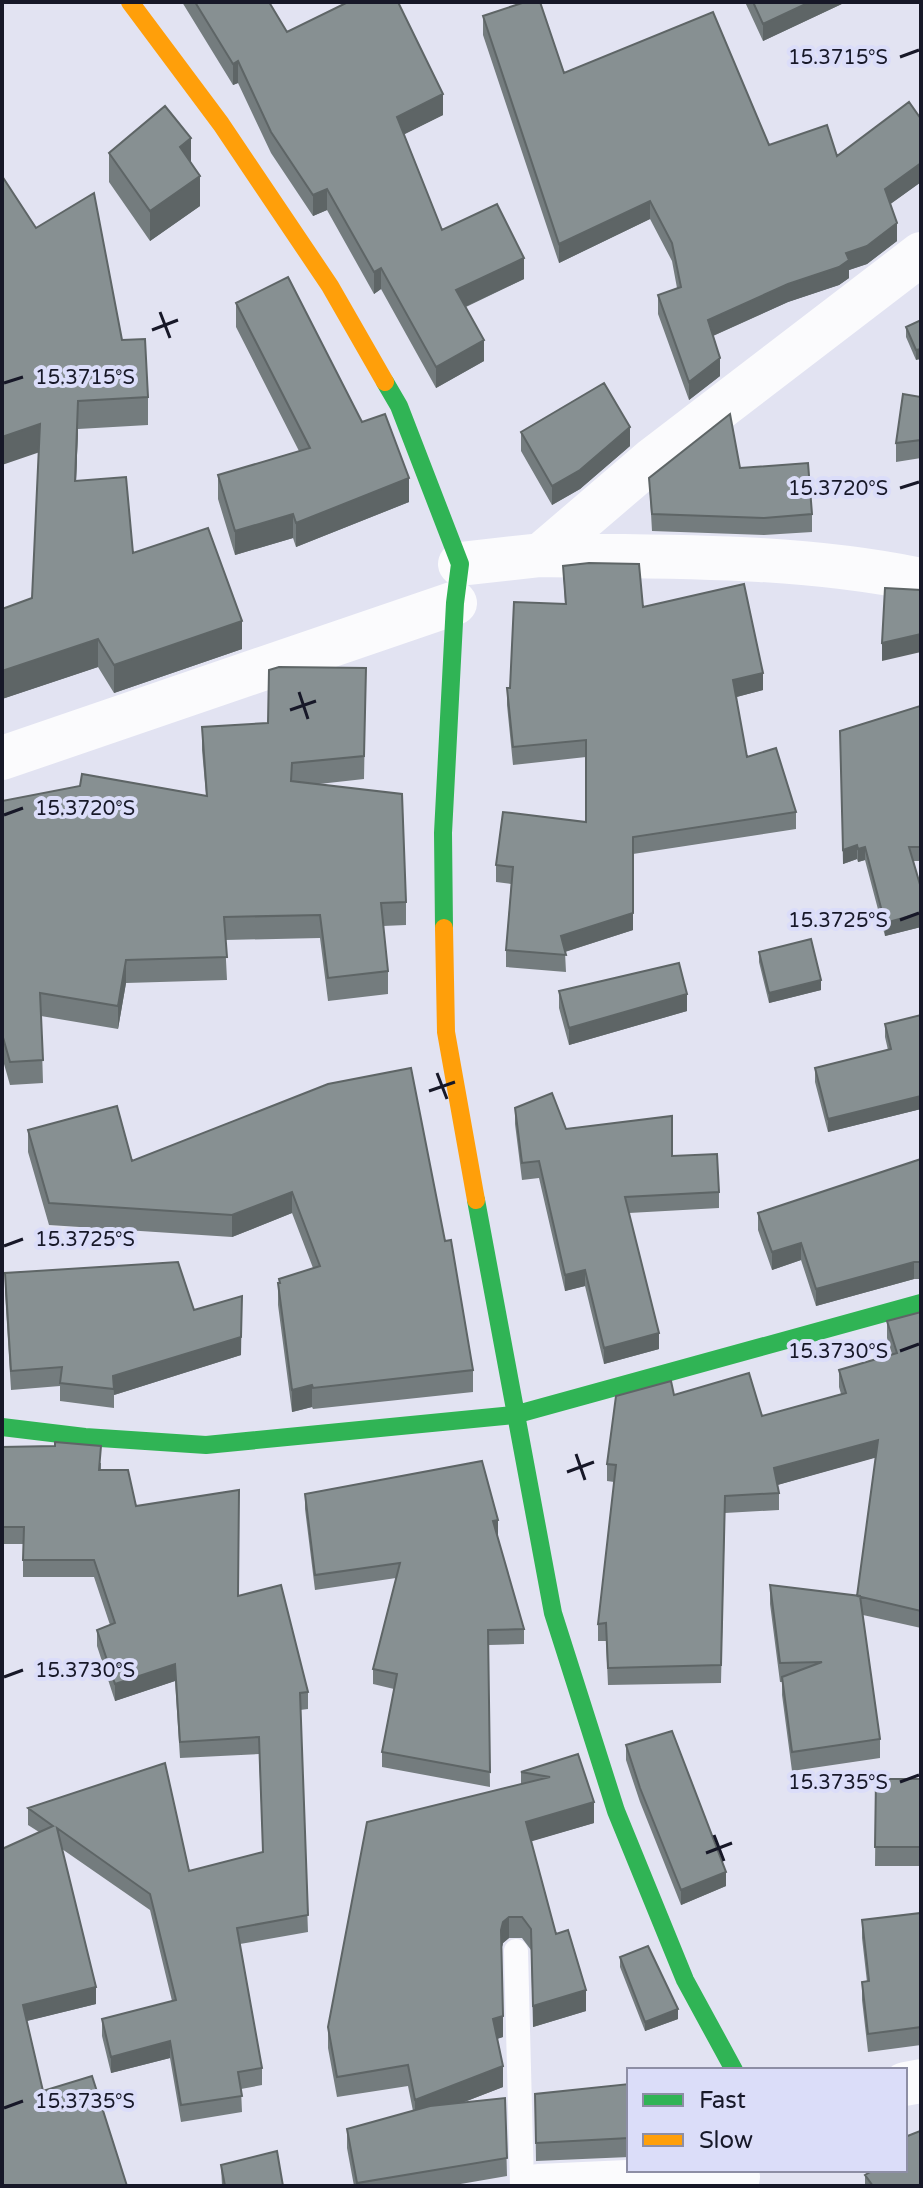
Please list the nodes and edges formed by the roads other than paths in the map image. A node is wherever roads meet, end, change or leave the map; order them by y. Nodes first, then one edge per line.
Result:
1 (130, 2) edge
2 (921, 254) edge
3 (541, 555) junction
4 (921, 580) edge
5 (458, 584) junction
6 (2, 758) edge
7 (921, 1303) edge
8 (514, 1415) junction
9 (2, 1427) edge
10 (516, 1951) dead end
11 (733, 2068) edge
12 (739, 2178) edge
13 (522, 2186) edge
14 (539, 2186) edge

1 - 5 street
2 - 3 street
3 - 4 street
3 - 5 street
5 - 6 street
5 - 8 street
7 - 8 street
8 - 9 street
8 - 11 street
10 - 13 lane
12 - 14 street

